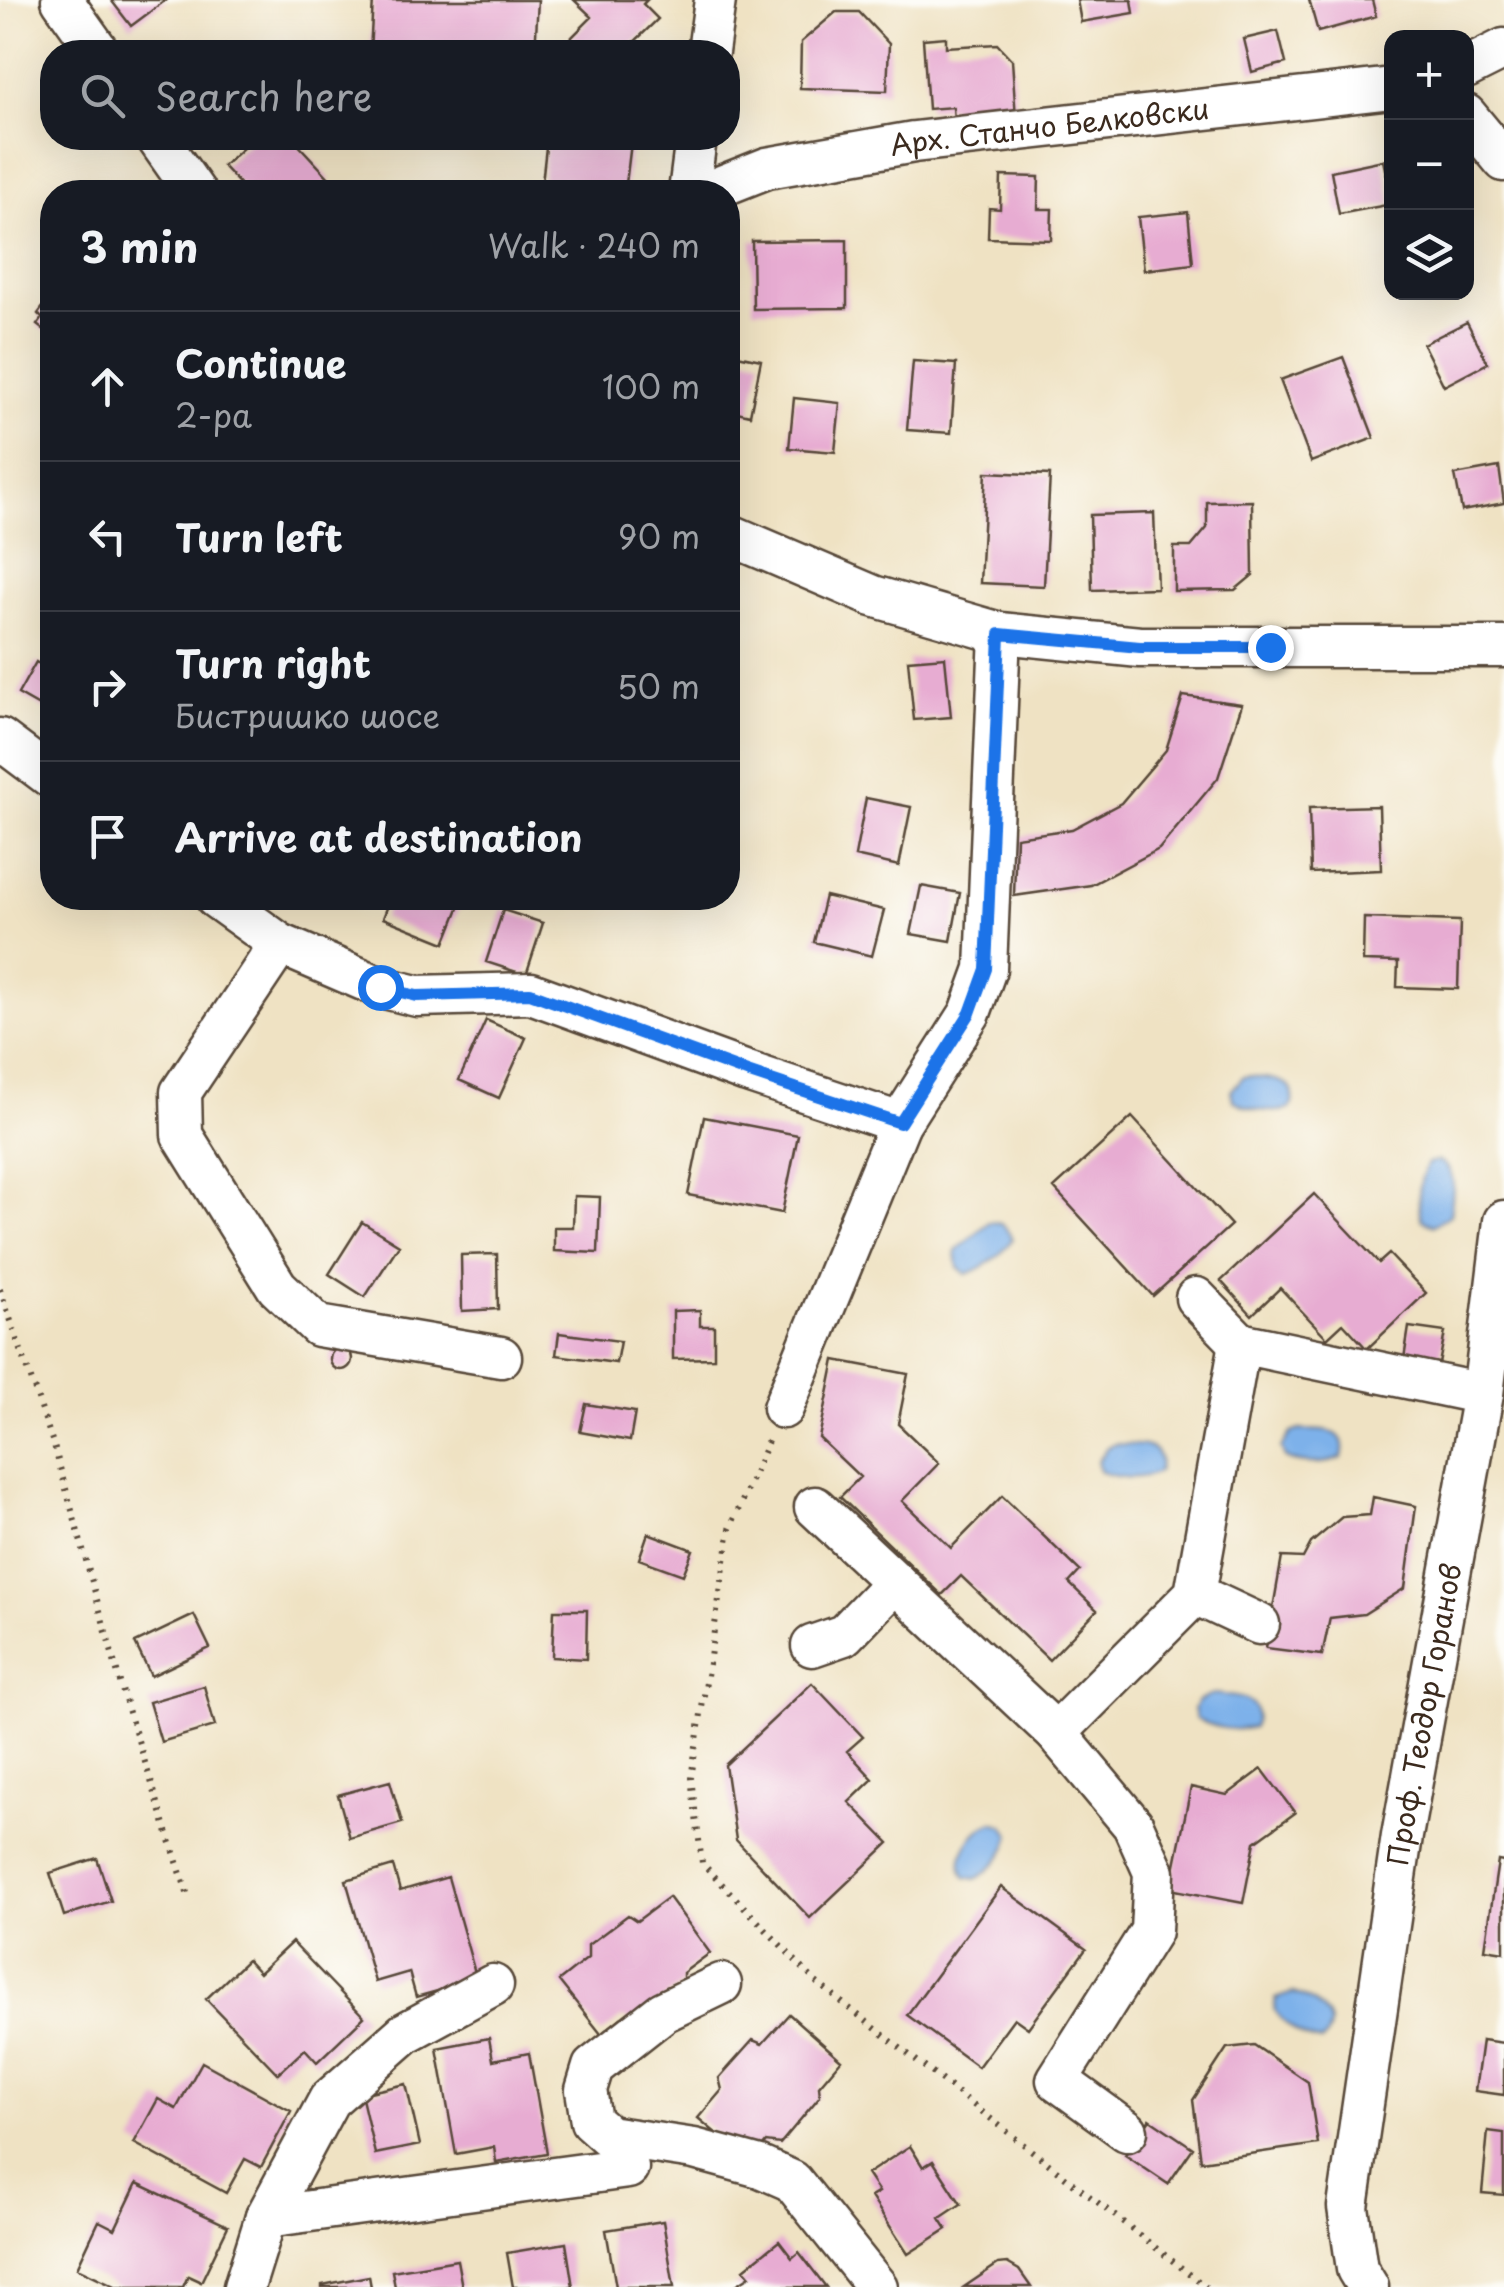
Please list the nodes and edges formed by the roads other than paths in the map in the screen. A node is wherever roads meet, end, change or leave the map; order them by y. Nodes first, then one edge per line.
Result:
1 (62, 0) edge
2 (715, 0) edge
3 (90, 40) edge
4 (710, 40) edge
5 (1504, 50) edge
6 (1474, 64) edge
7 (1384, 89) edge
8 (1471, 120) edge
9 (165, 150) edge
10 (694, 150) edge
11 (1504, 161) edge
12 (187, 180) edge
13 (690, 180) edge
14 (737, 180) edge
15 (740, 539) edge
16 (1000, 634) junction
17 (1504, 647) edge
18 (0, 739) edge
19 (40, 769) edge
20 (233, 910) edge
21 (280, 944) junction
22 (900, 1123) junction
23 (1504, 1221) edge
24 (1196, 1298) dead end
25 (1240, 1344) junction
26 (501, 1357) dead end
27 (1483, 1394) junction
28 (783, 1408) road end
29 (814, 1507) dead end
30 (895, 1582) junction
31 (1196, 1594) junction
32 (1259, 1624) dead end
33 (812, 1646) dead end
34 (1056, 1733) junction
35 (721, 1984) dead end
36 (493, 1985) dead end
37 (1128, 2130) dead end
38 (628, 2168) dead end
39 (266, 2217) junction
40 (244, 2287) edge
41 (877, 2287) edge
42 (1368, 2287) edge

1 - 3 street
2 - 4 street
5 - 6 street
7 - 14 street, Арх. Станчо Белковски
8 - 11 street
9 - 12 street
10 - 13 street
15 - 16 street
16 - 17 street
16 - 22 street
18 - 19 street
20 - 21 street
21 - 22 street
21 - 26 street
22 - 28 street
23 - 27 street, Проф. Теодор Горанов
24 - 25 street
25 - 27 street
25 - 31 street
27 - 42 street, Проф. Теодор Горанов
29 - 30 street
30 - 33 street
30 - 34 street
31 - 32 street
31 - 34 street
34 - 37 street
35 - 41 street
36 - 39 street
38 - 39 street
39 - 40 street

